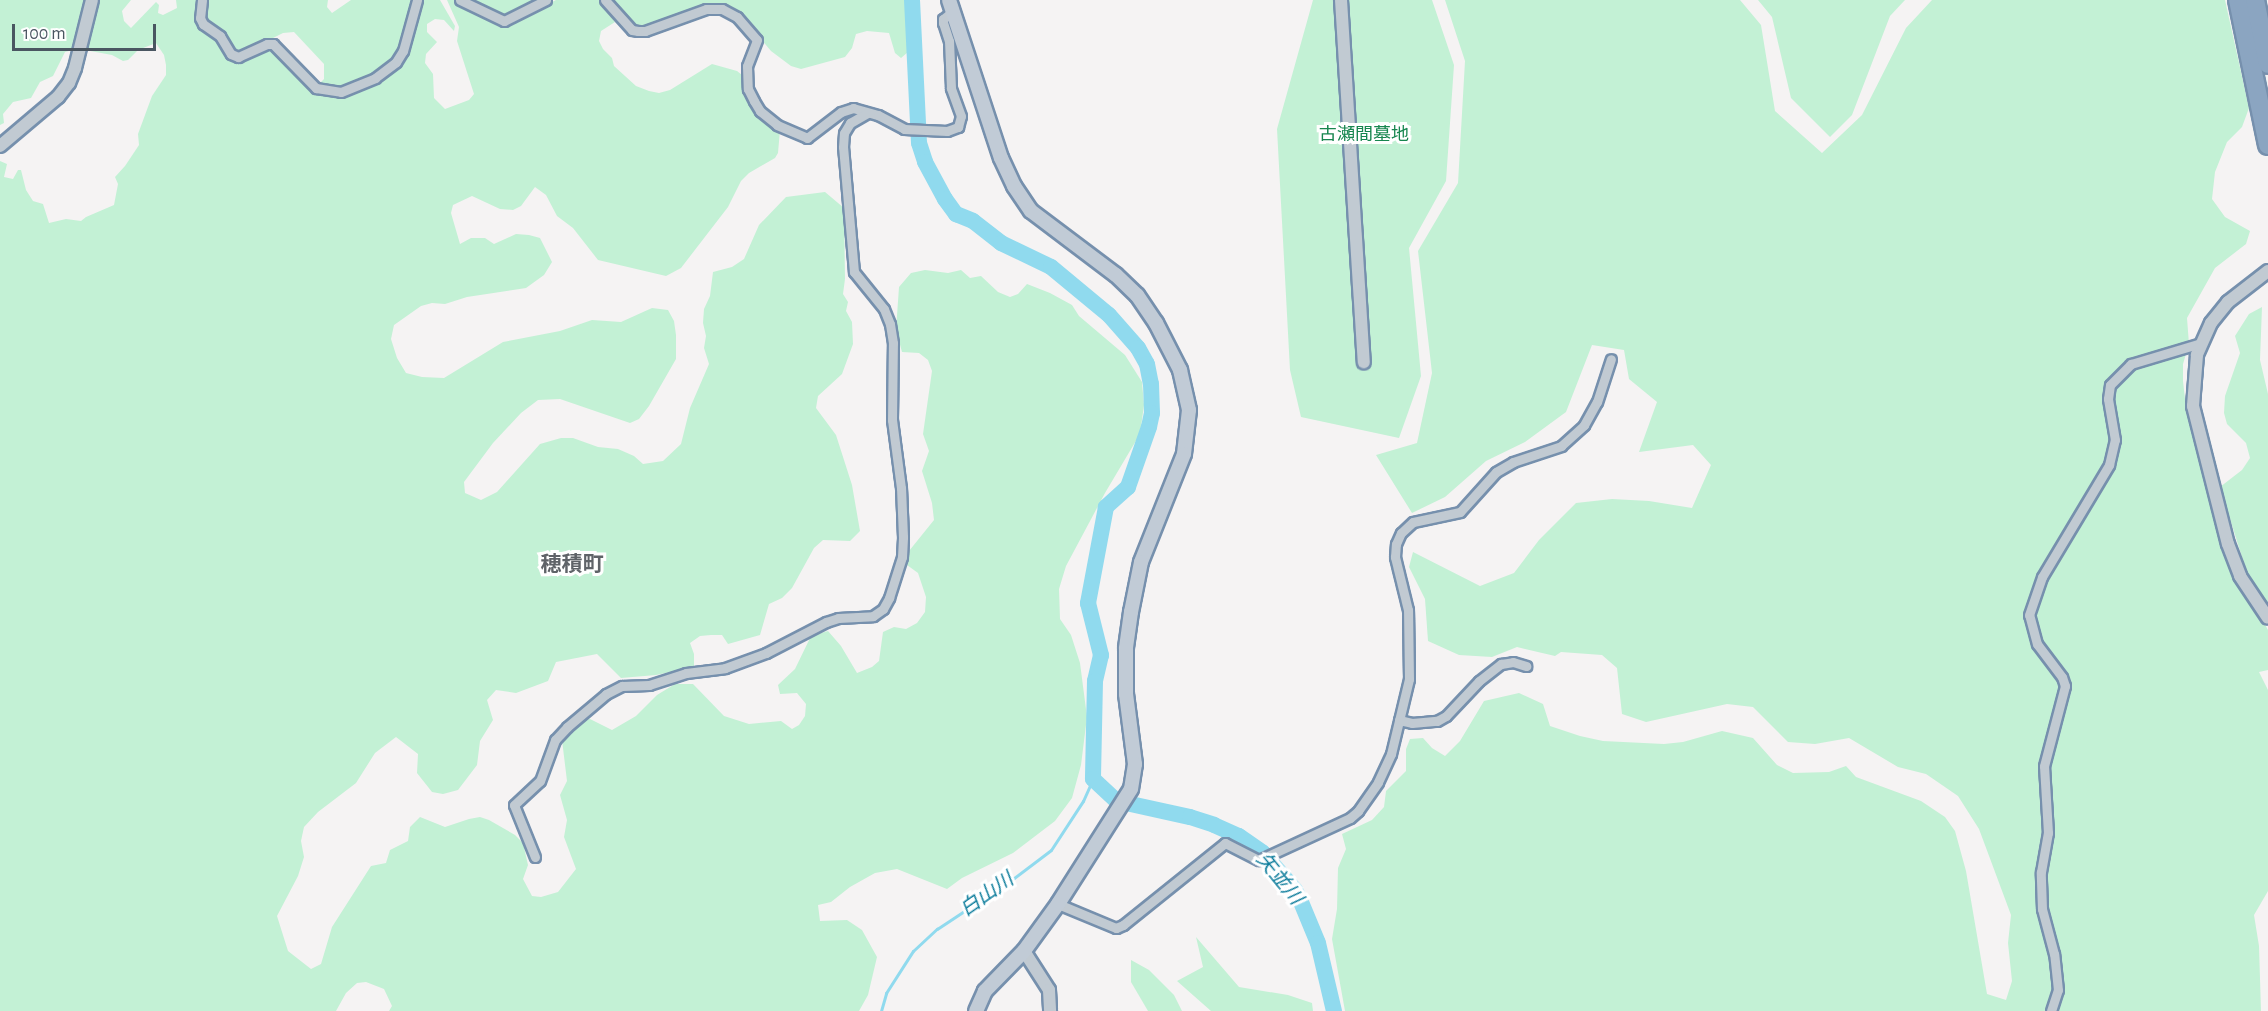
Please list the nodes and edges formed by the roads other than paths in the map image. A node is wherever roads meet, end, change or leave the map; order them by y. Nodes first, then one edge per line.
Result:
1 (92, 0) edge
2 (202, 0) edge
3 (417, 0) edge
4 (460, 0) edge
5 (546, 0) edge
6 (604, 0) edge
7 (1341, 0) edge
8 (2238, 0) edge
9 (2255, 0) edge
10 (950, 6) edge
11 (2268, 64) edge
12 (867, 113) junction
13 (0, 146) edge
14 (2268, 146) edge
15 (2268, 272) edge
16 (2201, 343) junction
17 (1611, 359) dead end
18 (1365, 362) dead end
19 (2268, 618) edge
20 (1526, 666) dead end
21 (1400, 720) junction
22 (536, 857) dead end
23 (1058, 904) junction
24 (1024, 951) junction
25 (976, 1011) edge
26 (1050, 1011) edge
27 (2051, 1011) edge

1 - 13 street
2 - 3 street
4 - 5 street
6 - 12 street
7 - 18 street
8 - 14 highway
9 - 11 highway
10 - 12 street
10 - 23 main road
12 - 22 street
15 - 16 street
16 - 19 street
16 - 27 street
17 - 21 street
20 - 21 street
21 - 23 street
23 - 24 main road
24 - 25 main road
24 - 26 street

